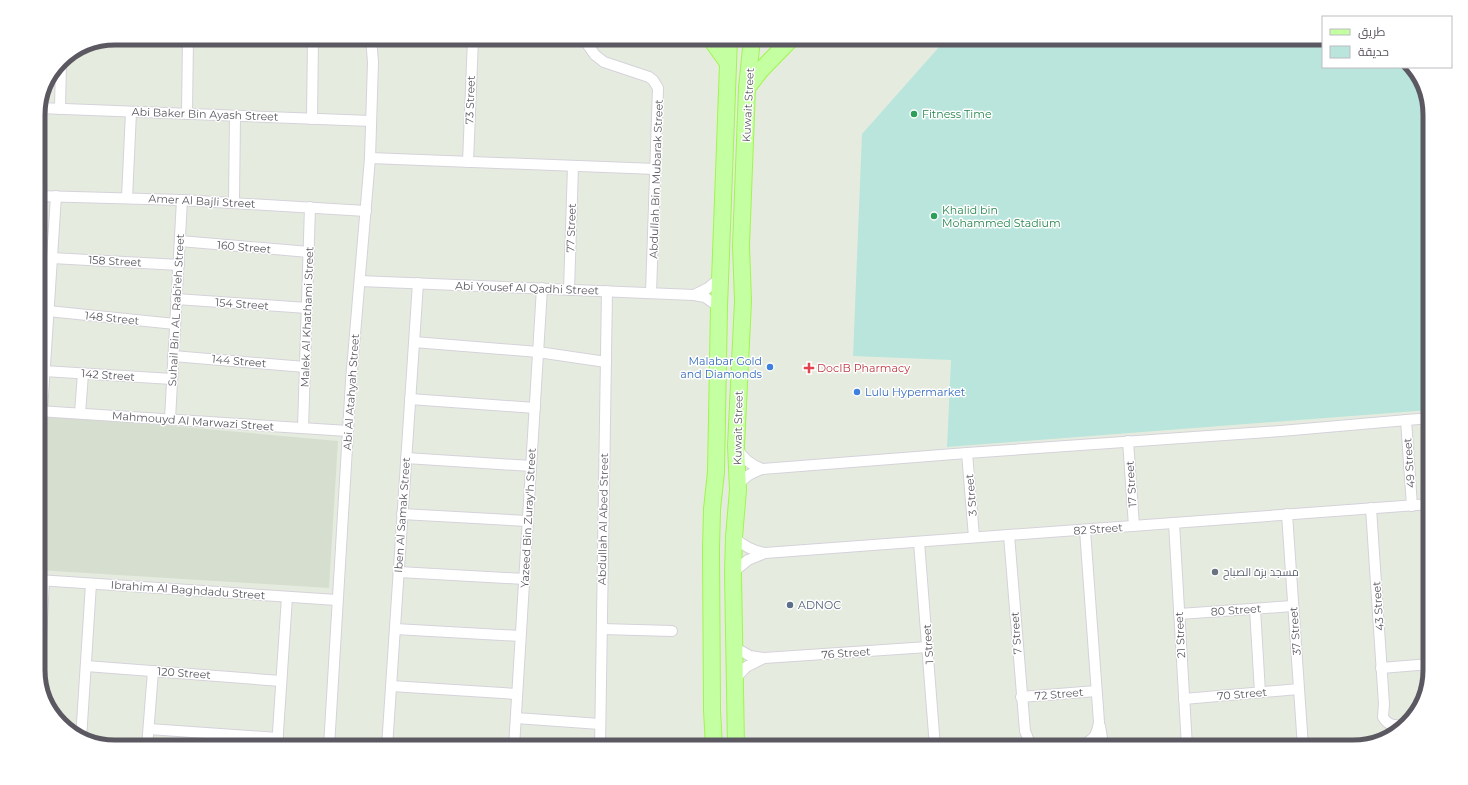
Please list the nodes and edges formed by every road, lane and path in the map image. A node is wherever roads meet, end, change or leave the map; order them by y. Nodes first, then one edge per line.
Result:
1 (188, 45) edge
2 (313, 45) edge
3 (372, 45) edge
4 (473, 45) edge
5 (588, 45) edge
6 (715, 45) edge
7 (729, 45) edge
8 (751, 45) edge
9 (785, 45) edge
10 (728, 63) junction
11 (61, 71) edge
12 (747, 88) junction
13 (45, 108) edge
14 (60, 109) junction
15 (131, 112) junction
16 (187, 114) junction
17 (235, 116) junction
18 (312, 119) junction
19 (371, 121) junction
20 (370, 158) junction
21 (468, 162) junction
22 (573, 166) junction
23 (656, 169) junction
24 (45, 196) edge
25 (56, 196) junction
26 (127, 198) junction
27 (182, 200) junction
28 (234, 202) junction
29 (310, 207) junction
30 (366, 211) junction
31 (180, 241) junction
32 (309, 252) junction
33 (52, 258) junction
34 (178, 265) junction
35 (720, 278) junction
36 (360, 281) junction
37 (418, 283) junction
38 (542, 288) junction
39 (569, 290) junction
40 (607, 291) junction
41 (651, 293) junction
42 (694, 295) junction
43 (176, 299) junction
44 (719, 307) junction
45 (307, 308) junction
46 (48, 311) junction
47 (175, 324) junction
48 (414, 342) junction
49 (538, 352) junction
50 (45, 356) edge
51 (173, 356) junction
52 (606, 362) junction
53 (305, 367) junction
54 (45, 371) edge
55 (82, 374) junction
56 (172, 379) junction
57 (410, 399) junction
58 (534, 408) junction
59 (45, 411) edge
60 (80, 413) junction
61 (170, 419) junction
62 (1423, 419) edge
63 (1406, 420) junction
64 (303, 428) junction
65 (348, 431) junction
66 (1128, 442) junction
67 (736, 446) junction
68 (967, 453) junction
69 (406, 458) junction
70 (531, 466) junction
71 (762, 469) junction
72 (738, 490) junction
73 (1423, 505) edge
74 (1412, 506) junction
75 (1371, 508) junction
76 (402, 514) junction
77 (1287, 514) junction
78 (528, 521) junction
79 (1174, 523) junction
80 (1134, 526) junction
81 (1085, 530) junction
82 (1009, 535) junction
83 (734, 537) junction
84 (974, 538) junction
85 (919, 542) junction
86 (765, 553) junction
87 (399, 572) junction
88 (733, 572) junction
89 (524, 579) junction
90 (45, 580) edge
91 (91, 584) junction
92 (287, 597) junction
93 (337, 600) junction
94 (1293, 606) junction
95 (1255, 609) junction
96 (1179, 614) junction
97 (395, 629) junction
98 (602, 629) junction
99 (672, 631) dead end
100 (520, 636) junction
101 (734, 647) junction
102 (928, 647) junction
103 (764, 658) junction
104 (1423, 665) edge
105 (86, 666) junction
106 (1382, 668) junction
107 (153, 671) junction
108 (734, 678) junction
109 (281, 680) junction
110 (391, 686) junction
111 (1299, 689) junction
112 (1096, 691) junction
113 (1260, 692) junction
114 (517, 694) junction
115 (1021, 697) junction
116 (1184, 699) junction
117 (1384, 704) junction
118 (712, 710) junction
119 (516, 718) junction
120 (1403, 720) edge
121 (600, 724) junction
122 (1397, 725) edge
123 (149, 729) junction
124 (82, 731) edge
125 (1025, 731) junction
126 (148, 740) edge
127 (250, 740) edge
128 (277, 740) edge
129 (329, 740) edge
130 (387, 740) edge
131 (514, 740) edge
132 (600, 740) edge
133 (713, 740) edge
134 (732, 740) edge
135 (735, 740) edge
136 (935, 740) edge
137 (1023, 740) edge
138 (1029, 740) edge
139 (1101, 740) edge
140 (1187, 740) edge
141 (1303, 740) edge

1 - 16 street
2 - 18 street
3 - 19 street, Abi Al Atahyah Street
4 - 21 street, 73 Street
5 - 23 street, Abdullah Bin Mubarak Street
6 - 10 main road
7 - 10 main road, Kuwait Street
8 - 12 main road, Kuwait Street
9 - 12 main road
10 - 35 main road, Kuwait Street
11 - 14 street
12 - 67 main road, Kuwait Street
13 - 14 street, Abi Baker Bin Ayash Street
14 - 15 street, Abi Baker Bin Ayash Street
15 - 16 street, Abi Baker Bin Ayash Street
15 - 26 street
16 - 17 street, Abi Baker Bin Ayash Street
17 - 18 street, Abi Baker Bin Ayash Street
17 - 28 street
18 - 19 street, Abi Baker Bin Ayash Street
19 - 20 street, Abi Al Atahyah Street
20 - 21 street
20 - 30 street, Abi Al Atahyah Street
21 - 22 street
22 - 23 street
22 - 39 street, 77 Street
23 - 41 street, Abdullah Bin Mubarak Street
24 - 25 street, Amer Al Bajli Street
25 - 26 street, Amer Al Bajli Street
25 - 33 street
26 - 27 street, Amer Al Bajli Street
27 - 28 street, Amer Al Bajli Street
27 - 31 street, Suhail Bin AL Rabi'eh Street
28 - 29 street, Amer Al Bajli Street
29 - 30 street, Amer Al Bajli Street
29 - 32 street, Malek Al Khathami Street
30 - 36 street, Abi Al Atahyah Street
31 - 32 street, 160 Street
31 - 34 street, Suhail Bin AL Rabi'eh Street
32 - 45 street, Malek Al Khathami Street
33 - 34 street, 158 Street
33 - 46 street
34 - 43 street, Suhail Bin AL Rabi'eh Street
35 - 42 street
35 - 44 main road, Kuwait Street
36 - 37 street, Abi Yousef Al Qadhi Street
36 - 65 street, Abi Al Atahyah Street
37 - 38 street, Abi Yousef Al Qadhi Street
37 - 48 street, Iben Al Samak Street
38 - 39 street, Abi Yousef Al Qadhi Street
38 - 49 street, Yazeed Bin Zuray'h Street
39 - 40 street, Abi Yousef Al Qadhi Street
40 - 41 street, Abi Yousef Al Qadhi Street
40 - 52 street, Abdullah Al Abed Street
41 - 42 street, Abi Yousef Al Qadhi Street
42 - 44 street, Abi Yousef Al Qadhi Street
43 - 45 street, 154 Street
43 - 47 street, Suhail Bin AL Rabi'eh Street
44 - 118 main road, Kuwait Street
45 - 53 street, Malek Al Khathami Street
46 - 47 street, 148 Street
46 - 50 street
47 - 51 street, Suhail Bin AL Rabi'eh Street
48 - 49 street
48 - 57 street, Iben Al Samak Street
49 - 52 street
49 - 58 street, Yazeed Bin Zuray'h Street
51 - 53 street, 144 Street
51 - 56 street, Suhail Bin AL Rabi'eh Street
52 - 98 street, Abdullah Al Abed Street
53 - 64 street, Malek Al Khathami Street
54 - 55 street, 142 Street
55 - 56 street, 142 Street
55 - 60 street
56 - 61 street, Suhail Bin AL Rabi'eh Street
57 - 58 street
57 - 69 street, Iben Al Samak Street
58 - 70 street, Yazeed Bin Zuray'h Street
59 - 60 street, Mahmouyd Al Marwazi Street
60 - 61 street, Mahmouyd Al Marwazi Street
61 - 64 street, Mahmouyd Al Marwazi Street
62 - 63 street
63 - 66 street
63 - 74 street, 49 Street
64 - 65 street, Mahmouyd Al Marwazi Street
65 - 93 street, Abi Al Atahyah Street
66 - 68 street
66 - 80 street, 17 Street
67 - 71 street
67 - 72 main road, Kuwait Street
68 - 71 street
68 - 84 street, 3 Street
69 - 70 street
69 - 76 street, Iben Al Samak Street
70 - 78 street, Yazeed Bin Zuray'h Street
71 - 72 street
72 - 83 main road, Kuwait Street
73 - 74 street, 82 Street
74 - 75 street, 82 Street
75 - 77 street, 82 Street
75 - 106 street, 43 Street
76 - 78 street
76 - 87 street, Iben Al Samak Street
77 - 79 street, 82 Street
77 - 94 street, 37 Street
78 - 89 street, Yazeed Bin Zuray'h Street
79 - 80 street, 82 Street
79 - 96 street, 21 Street
80 - 81 street, 82 Street
81 - 82 street, 82 Street
81 - 112 street
82 - 84 street, 82 Street
82 - 115 street, 7 Street
83 - 86 street, 82 Street
83 - 88 main road, Kuwait Street
84 - 85 street, 82 Street
85 - 86 street, 82 Street
85 - 102 street, 1 Street
86 - 88 street, 82 Street
87 - 89 street
87 - 97 street, Iben Al Samak Street
88 - 101 main road, Kuwait Street
89 - 100 street, Yazeed Bin Zuray'h Street
90 - 91 street, Ibrahim Al Baghdadu Street
91 - 92 street, Ibrahim Al Baghdadu Street
91 - 105 street
92 - 93 street, Ibrahim Al Baghdadu Street
92 - 109 street
93 - 129 street, Abi Al Atahyah Street
94 - 95 street, 80 Street
94 - 111 street, 37 Street
95 - 96 street, 80 Street
95 - 113 street
96 - 116 street, 21 Street
97 - 100 street
97 - 110 street, Iben Al Samak Street
98 - 99 street
98 - 121 street, Abdullah Al Abed Street
100 - 114 street, Yazeed Bin Zuray'h Street
101 - 103 street, 76 Street
101 - 108 main road, Kuwait Street
102 - 103 street, 76 Street
102 - 136 street, 1 Street
103 - 108 street, 76 Street
104 - 106 street
105 - 107 street, 120 Street
105 - 124 street
106 - 117 street, 43 Street
107 - 109 street, 120 Street
107 - 123 street
108 - 135 main road, Kuwait Street
109 - 128 street
110 - 114 street
110 - 130 street, Iben Al Samak Street
111 - 113 street, 70 Street
111 - 141 street, 37 Street
112 - 115 street, 72 Street
112 - 139 street
113 - 116 street, 70 Street
114 - 119 street, Yazeed Bin Zuray'h Street
115 - 125 street, 7 Street
116 - 140 street, 21 Street
117 - 120 street
117 - 122 street, 43 Street
118 - 133 main road, Kuwait Street
118 - 134 main road
119 - 121 street
119 - 131 street, Yazeed Bin Zuray'h Street
121 - 132 street, Abdullah Al Abed Street
123 - 126 street
123 - 127 street
125 - 137 street, 7 Street
125 - 138 street, 7 Street

